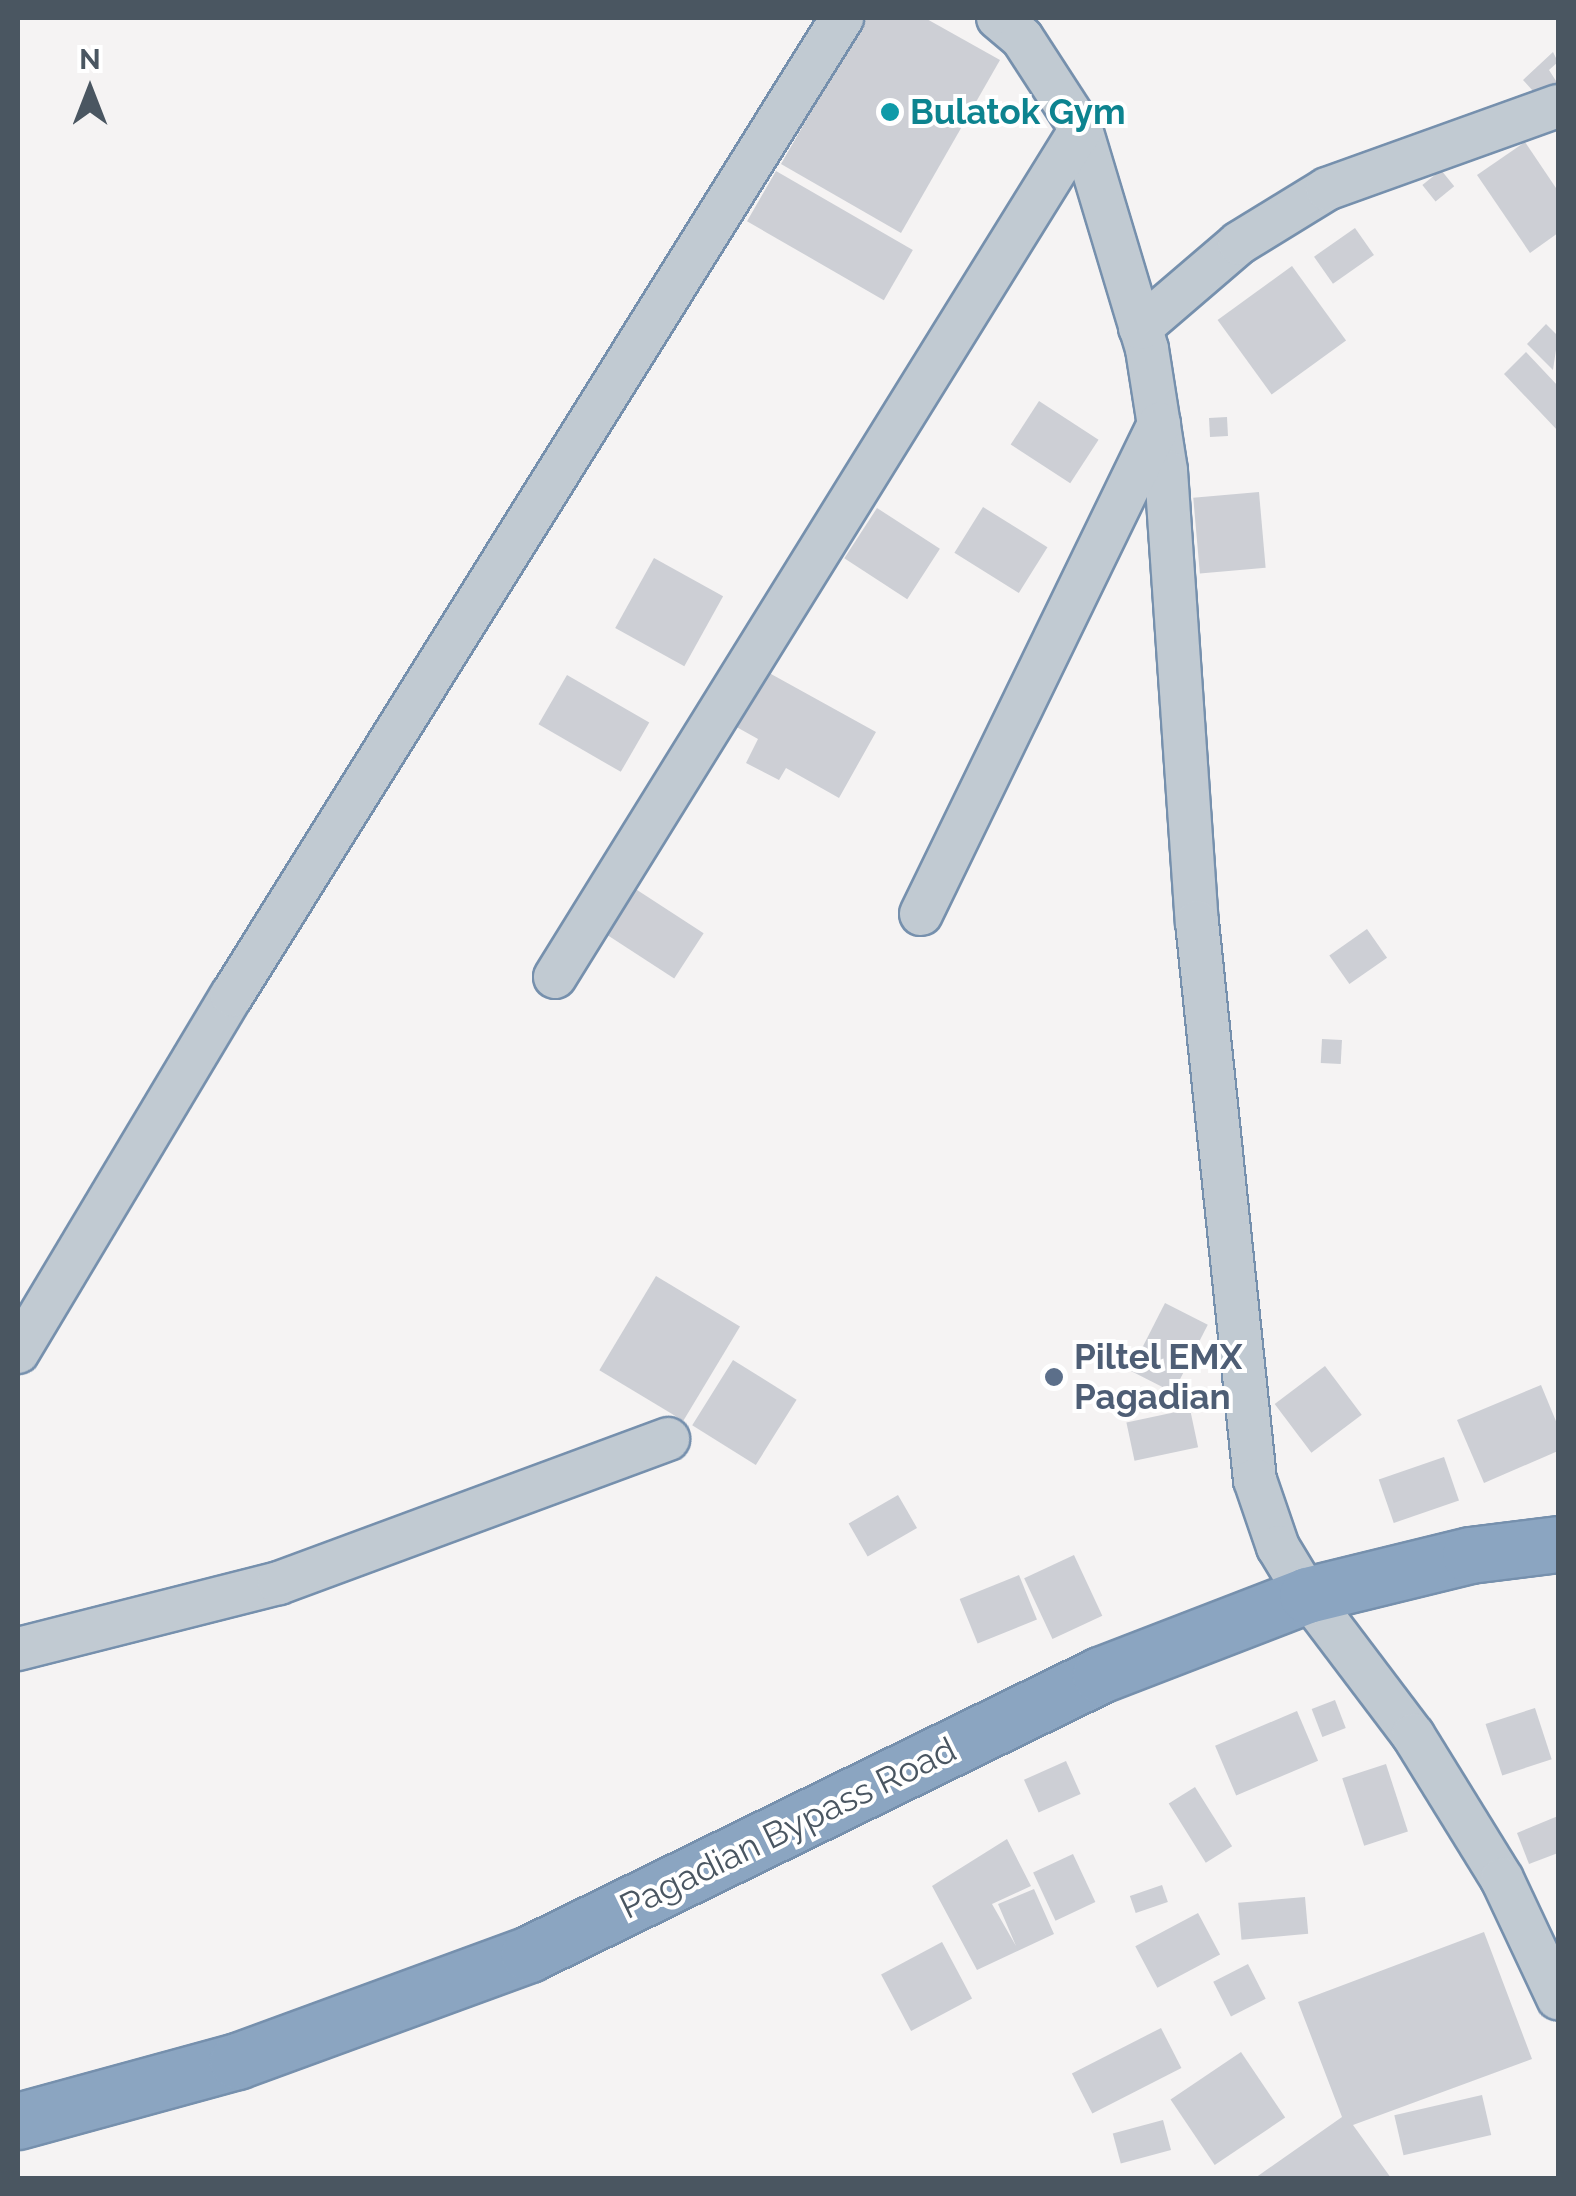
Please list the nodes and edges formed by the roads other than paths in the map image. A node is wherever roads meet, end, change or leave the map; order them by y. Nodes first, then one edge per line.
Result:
1 (842, 18) edge
2 (998, 18) edge
3 (1558, 106) edge
4 (1082, 129) junction
5 (1140, 328) junction
6 (1159, 424) junction
7 (921, 914) dead end
8 (555, 977) dead end
9 (18, 1352) edge
10 (668, 1439) dead end
11 (1558, 1544) edge
12 (1307, 1596) junction
13 (18, 1648) edge
14 (1558, 1998) edge
15 (18, 2121) edge

1 - 9 street
2 - 4 street
3 - 5 street
4 - 5 street
4 - 8 street
5 - 6 street
6 - 7 street
6 - 12 street
10 - 13 street
11 - 12 highway, Pagadian Bypass Road
12 - 14 street
12 - 15 highway, Pagadian Bypass Road

